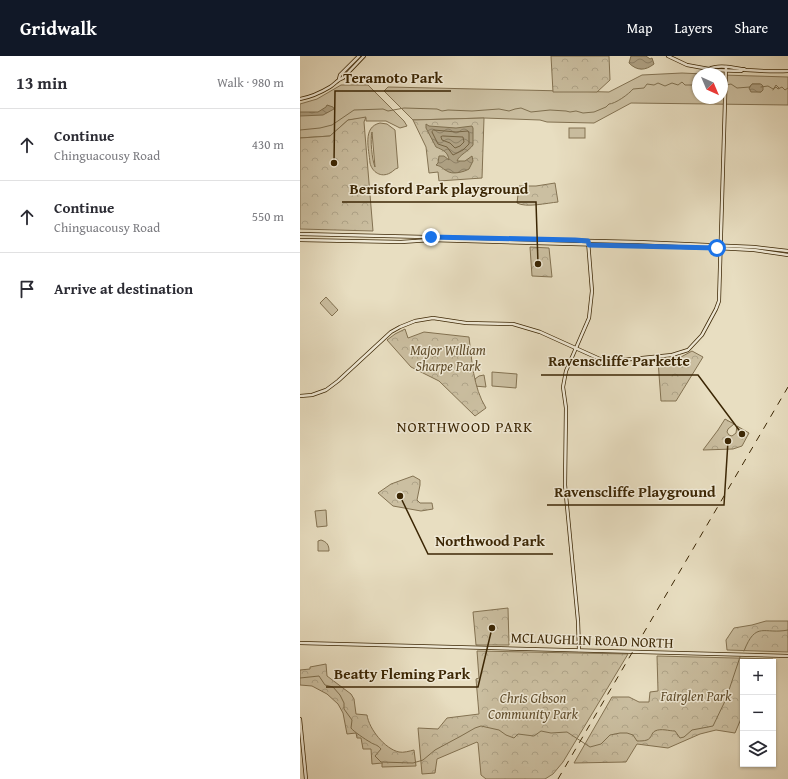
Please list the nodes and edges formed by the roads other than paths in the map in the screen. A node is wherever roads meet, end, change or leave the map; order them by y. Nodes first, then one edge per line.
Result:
1 (359, 56) edge
2 (364, 56) edge
3 (668, 56) edge
4 (704, 68) edge
5 (728, 69) edge
6 (787, 71) edge
7 (339, 79) junction
8 (300, 99) edge
9 (725, 104) edge
10 (300, 234) edge
11 (300, 240) edge
12 (588, 241) junction
13 (589, 245) junction
14 (720, 247) junction
15 (788, 251) edge
16 (788, 255) edge
17 (577, 348) junction
18 (300, 396) edge
19 (300, 643) edge
20 (579, 650) junction
21 (788, 656) edge
22 (300, 719) edge
23 (306, 779) edge

1 - 7 main road
2 - 7 main road
3 - 4 main road
5 - 6 main road
7 - 8 main road
9 - 14 main road
10 - 12 main road
11 - 13 main road
12 - 13 main road
12 - 14 main road
13 - 14 main road
13 - 17 main road
14 - 15 main road
14 - 16 main road
14 - 17 main road
17 - 18 main road
17 - 20 main road
19 - 20 main road, MCLAUGHLIN ROAD NORTH
20 - 21 main road, MCLAUGHLIN ROAD NORTH
22 - 23 main road

